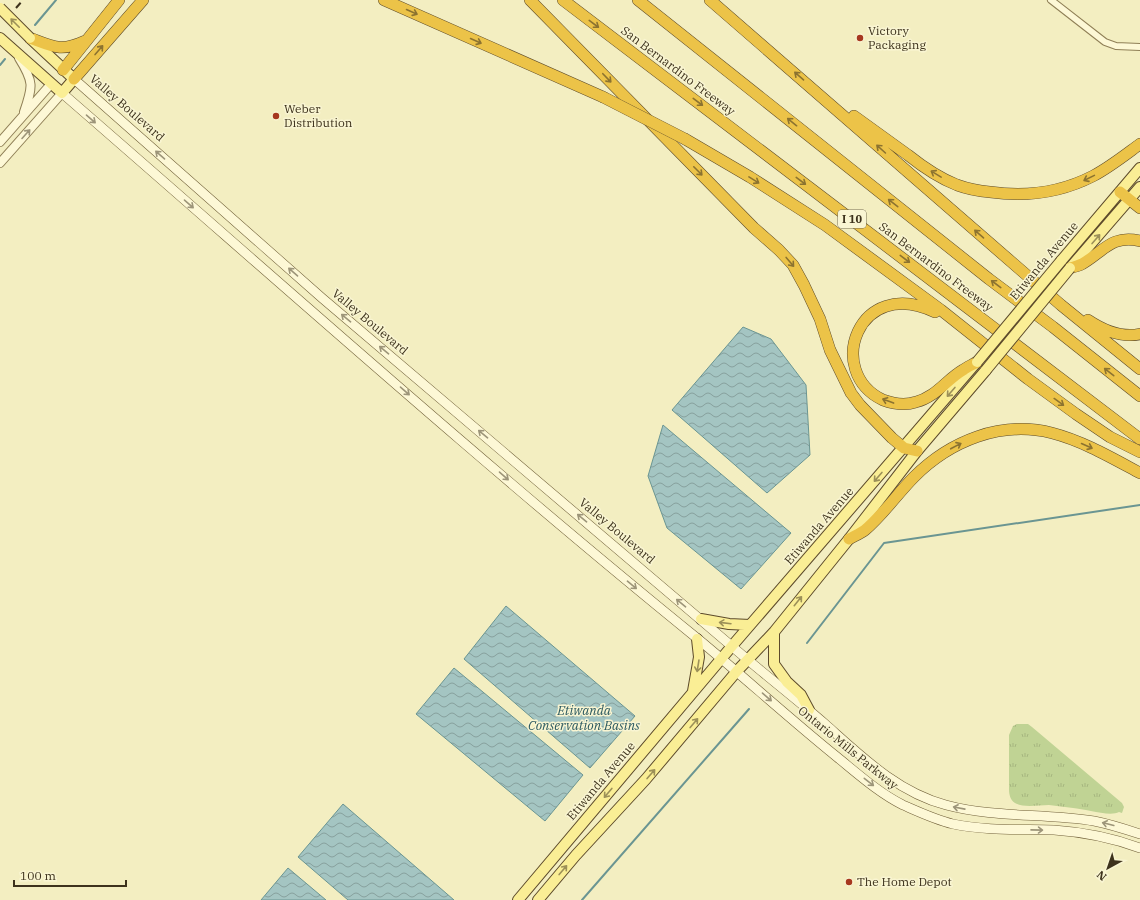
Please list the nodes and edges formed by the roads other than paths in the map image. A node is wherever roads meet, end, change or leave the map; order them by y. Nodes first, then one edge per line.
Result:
1 (119, 0) edge
2 (143, 0) edge
3 (384, 0) edge
4 (530, 0) edge
5 (563, 0) edge
6 (638, 0) edge
7 (710, 0) edge
8 (1050, 0) edge
9 (0, 8) edge
10 (0, 38) edge
11 (30, 38) joint
12 (86, 41) junction
13 (1140, 47) edge
14 (51, 51) junction
15 (63, 70) junction
16 (32, 73) junction
17 (74, 79) junction
18 (51, 84) junction
19 (62, 93) junction
20 (828, 102) junction
21 (22, 117) junction
22 (0, 142) edge
23 (1140, 144) edge
24 (0, 163) edge
25 (1140, 168) edge
26 (1140, 187) edge
27 (1120, 192) junction
28 (1129, 200) junction
29 (1140, 208) edge
30 (1140, 241) edge
31 (1070, 268) junction
32 (1051, 296) junction
33 (966, 331) junction
34 (1140, 334) edge
35 (977, 362) junction
36 (1140, 369) edge
37 (1140, 396) edge
38 (1140, 438) edge
39 (904, 448) junction
40 (917, 451) junction
41 (1140, 452) edge
42 (1140, 473) edge
43 (849, 539) junction
44 (701, 619) junction
45 (750, 625) junction
46 (774, 632) junction
47 (697, 639) junction
48 (732, 646) junction
49 (722, 659) junction
50 (748, 660) junction
51 (737, 671) junction
52 (693, 693) junction
53 (809, 710) junction
54 (817, 740) junction
55 (873, 766) junction
56 (1140, 834) edge
57 (1140, 848) edge
58 (518, 900) edge
59 (538, 900) edge

1 - 12 highway
17 -> 2 highway
3 -> 33 highway, bridge
4 -> 39 highway
5 -> 38 highway, San Bernardino Freeway / I 10
37 -> 6 highway, San Bernardino Freeway
20 -> 7 highway
8 - 13 street
11 -> 9 main road, bridge
10 - 16 main road
11 - 14 highway
12 - 14 highway
12 - 15 highway
14 - 15 main road, Valley Boulevard
15 - 17 main road, Valley Boulevard
15 - 18 main road
16 - 18 main road
16 - 21 street
17 - 19 main road
44 -> 17 main road, Valley Boulevard
18 - 19 main road
18 - 21 street
24 -> 19 street
19 -> 47 main road
23 -> 20 highway
32 -> 20 highway
21 - 22 street
25 - 27 main road, Etiwanda Avenue
26 - 28 main road, Etiwanda Avenue
27 - 28 highway
27 - 35 main road, Etiwanda Avenue, bridge
28 - 29 highway
31 -> 28 main road, Etiwanda Avenue
30 - 31 highway
31 - 40 main road, Etiwanda Avenue, bridge
32 - 34 highway
32 - 36 highway
35 -> 33 highway
33 -> 41 highway
35 -> 39 main road, Etiwanda Avenue
39 - 40 highway
39 -> 45 main road, Etiwanda Avenue
40 - 43 main road, Etiwanda Avenue
43 -> 42 highway
46 -> 43 main road, Etiwanda Avenue
45 -> 44 main road
44 - 48 main road, Valley Boulevard
45 - 48 main road, Etiwanda Avenue
46 - 50 main road, Etiwanda Avenue
46 - 53 main road
47 - 49 main road
47 -> 52 main road
48 - 49 main road, Etiwanda Avenue
48 - 50 main road, Ontario Mills Parkway
49 - 51 main road, Ontario Mills Parkway
49 - 52 main road, Etiwanda Avenue
50 - 51 main road, Etiwanda Avenue
50 - 53 main road, Ontario Mills Parkway
51 -> 54 main road, Ontario Mills Parkway
59 -> 51 main road, Etiwanda Avenue
52 -> 58 main road, Etiwanda Avenue
53 - 55 main road, Ontario Mills Parkway
54 - 55 main road
54 -> 57 main road, Ontario Mills Parkway
56 -> 55 main road, Ontario Mills Parkway

